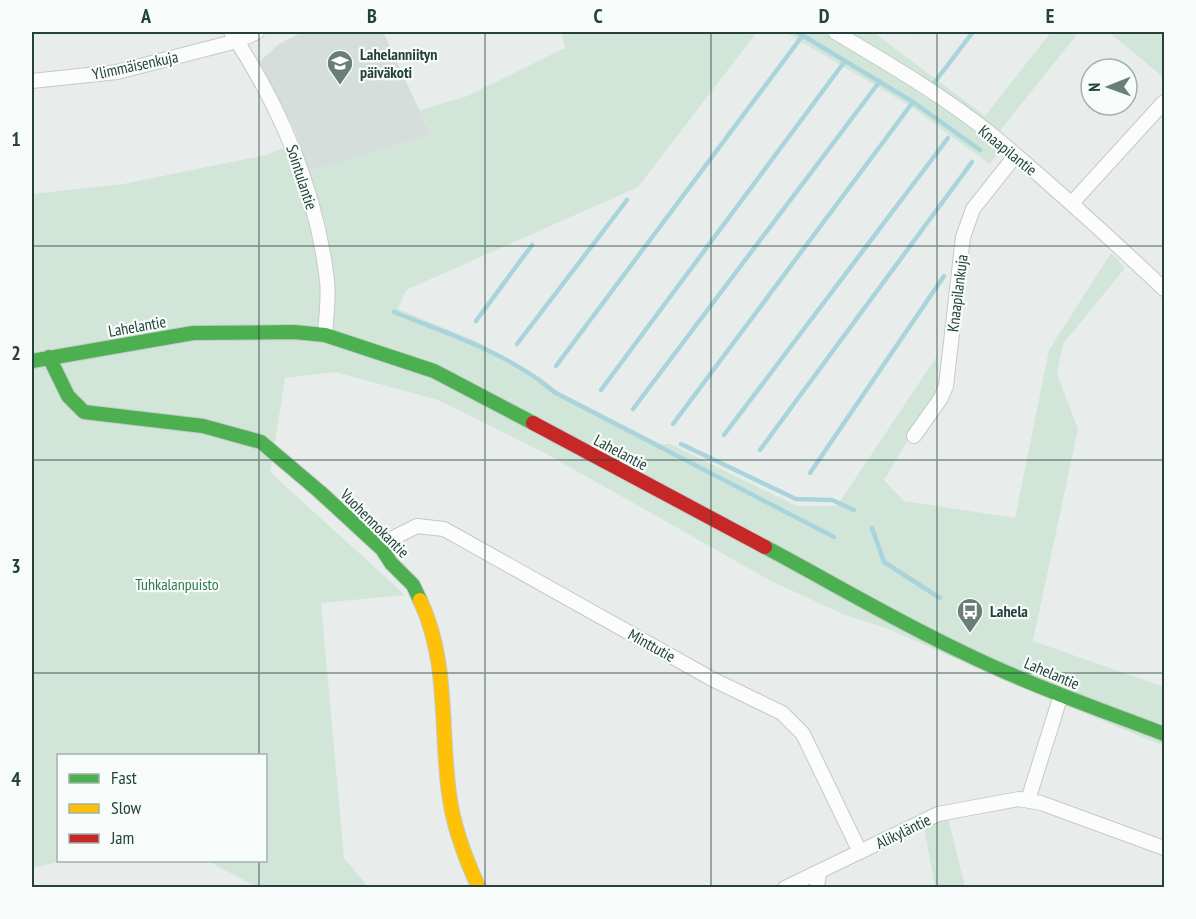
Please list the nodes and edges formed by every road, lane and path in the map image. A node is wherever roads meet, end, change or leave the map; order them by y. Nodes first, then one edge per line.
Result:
1 (256, 32) edge
2 (835, 32) edge
3 (234, 36) edge
4 (32, 81) edge
5 (1164, 102) edge
6 (1015, 156) junction
7 (1072, 202) junction
8 (1164, 289) edge
9 (325, 335) junction
10 (50, 357) junction
11 (32, 362) edge
12 (914, 436) dead end
13 (382, 549) junction
14 (1061, 695) junction
15 (1164, 734) edge
16 (1028, 800) junction
17 (1164, 848) edge
18 (860, 852) junction
19 (819, 872) junction
20 (479, 888) edge
21 (785, 888) edge
22 (817, 888) edge

1 - 3 street, Ylimmäisenkuja
2 - 6 street, Knaapilantie
3 - 4 street, Ylimmäisenkuja
3 - 9 street, Sointulantie
5 - 7 street
6 - 7 street, Knaapilantie
6 - 12 street, Knaapilankuja
7 - 8 street, Knaapilantie
9 - 10 main road, Lahelantie
9 - 14 main road, Lahelantie
10 - 11 main road, Lahelantie
10 - 13 main road, Vuohennokantie
13 - 18 street, Minttutie
13 - 20 main road, Vuohennokantie
14 - 15 main road, Lahelantie
14 - 16 street
16 - 17 street, Alikyläntie
16 - 18 street, Alikyläntie
18 - 19 street, Alikyläntie
19 - 21 street, Alikyläntie
19 - 22 street

